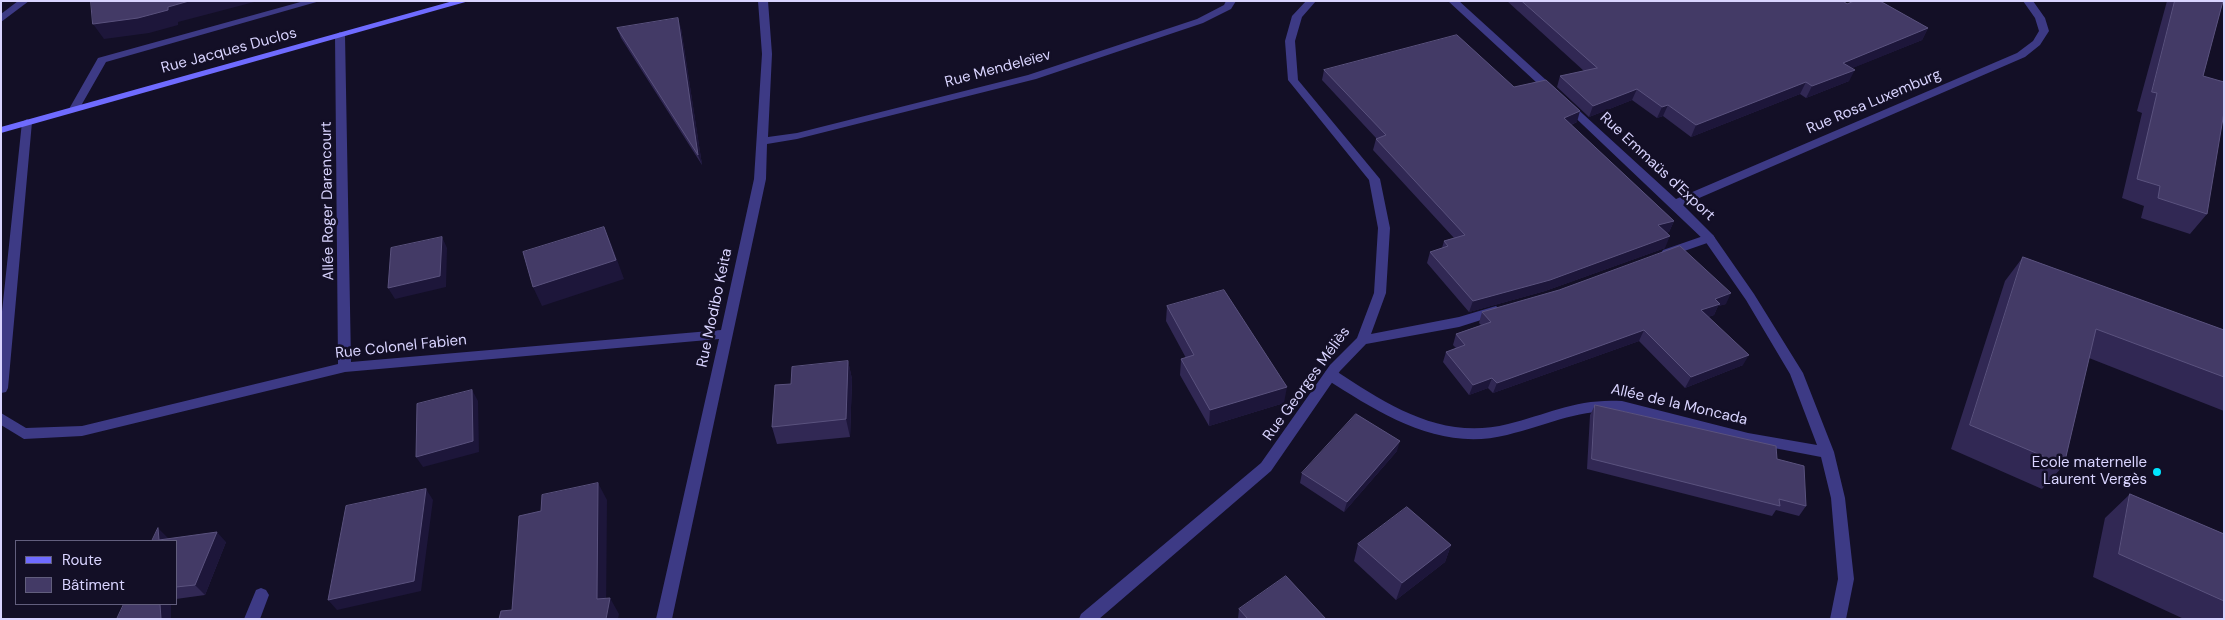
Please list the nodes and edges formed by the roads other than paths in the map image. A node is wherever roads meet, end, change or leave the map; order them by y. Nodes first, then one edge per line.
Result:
1 (24, 1) edge
2 (315, 1) edge
3 (464, 1) edge
4 (763, 1) edge
5 (1231, 1) edge
6 (1311, 1) edge
7 (1453, 1) edge
8 (2028, 1) edge
9 (1, 19) edge
10 (340, 35) junction
11 (74, 109) junction
12 (27, 122) junction
13 (1, 130) edge
14 (763, 141) junction
15 (1675, 204) junction
16 (1709, 238) junction
17 (1653, 258) edge
18 (6, 299) edge
19 (1504, 309) edge
20 (726, 334) junction
21 (1362, 340) junction
22 (345, 367) junction
23 (1331, 375) junction
24 (1, 388) edge
25 (1, 418) edge
26 (1827, 452) junction
27 (261, 595) dead end
28 (252, 619) edge
29 (664, 619) edge
30 (1087, 619) edge
31 (1838, 619) edge

1 - 9 street
2 - 11 street
3 - 10 street, Rue Jacques Duclos
4 - 14 street, Rue Modibo Keita
5 - 14 street, Rue Mendeleïev
6 - 21 street, Rue Georges Méliès
7 - 15 street, Rue Emmaüs d'Export
8 - 15 street, Rue Rosa Luxemburg
10 - 11 street, Rue Jacques Duclos
10 - 22 street, Allée Roger Darencourt
11 - 12 street, Rue Jacques Duclos
12 - 13 street, Rue Jacques Duclos
12 - 18 street
14 - 20 street, Rue Modibo Keita
15 - 16 street, Rue Emmaüs d'Export
16 - 17 street
16 - 26 street, Rue Emmaüs d'Export
18 - 24 street
19 - 21 street
20 - 22 street, Rue Colonel Fabien
20 - 29 street, Rue Modibo Keita
21 - 23 street, Rue Georges Méliès
22 - 25 street, Rue Colonel Fabien
23 - 26 street, Allée de la Moncada
23 - 30 street, Rue Georges Méliès
26 - 31 street, Rue Emmaüs d'Export
27 - 28 street

